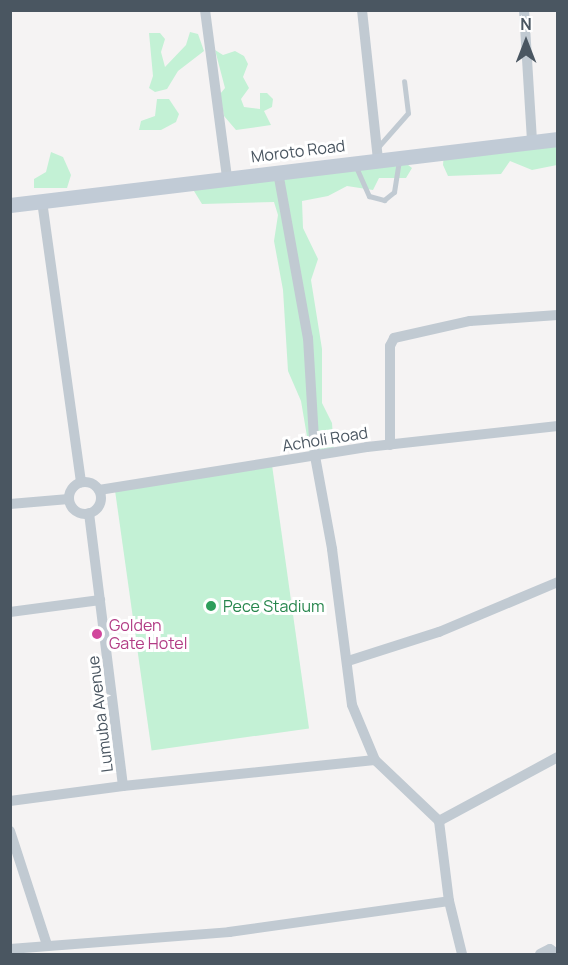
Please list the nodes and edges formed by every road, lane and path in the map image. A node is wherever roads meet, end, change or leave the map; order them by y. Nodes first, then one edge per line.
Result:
1 (205, 10) edge
2 (362, 10) edge
3 (524, 10) edge
4 (404, 81) dead end
5 (558, 139) edge
6 (532, 140) junction
7 (378, 154) junction
8 (400, 157) junction
9 (354, 162) junction
10 (278, 172) junction
11 (227, 177) junction
12 (42, 201) junction
13 (10, 204) edge
14 (558, 315) edge
15 (558, 426) edge
16 (390, 446) junction
17 (315, 456) junction
18 (81, 482) junction
19 (99, 490) junction
20 (69, 499) junction
21 (10, 504) edge
22 (88, 513) junction
23 (558, 582) edge
24 (100, 600) junction
25 (10, 612) edge
26 (348, 661) junction
27 (558, 757) edge
28 (375, 760) junction
29 (123, 786) junction
30 (10, 801) edge
31 (439, 820) junction
32 (10, 831) edge
33 (449, 901) junction
34 (47, 945) junction
35 (10, 949) edge
36 (555, 949) edge
37 (462, 954) edge
38 (540, 954) edge

1 - 11 street
2 - 7 street
3 - 6 street
4 - 7 lane
5 - 6 main road, Moroto Road
6 - 8 main road, Moroto Road
7 - 8 main road, Moroto Road
7 - 9 main road, Moroto Road
8 - 9 lane
9 - 10 main road, Moroto Road
10 - 11 main road, Moroto Road
10 - 17 street
11 - 12 main road, Moroto Road
12 - 13 main road, Moroto Road
12 - 18 street
14 - 16 street
15 - 16 street, Acholi Road
16 - 17 street, Acholi Road
17 - 19 street, Acholi Road
17 - 26 street
18 - 19 street
18 - 20 street
19 - 22 street
20 - 21 street
20 - 22 street
22 - 24 street
23 - 26 street
24 - 25 street
24 - 29 street, Lumuba Avenue
26 - 28 street
27 - 31 street
28 - 29 street
28 - 31 street
29 - 30 street, Lumuba Avenue
31 - 33 street
32 - 34 street
33 - 34 street
33 - 37 street
34 - 35 street
36 - 38 street

